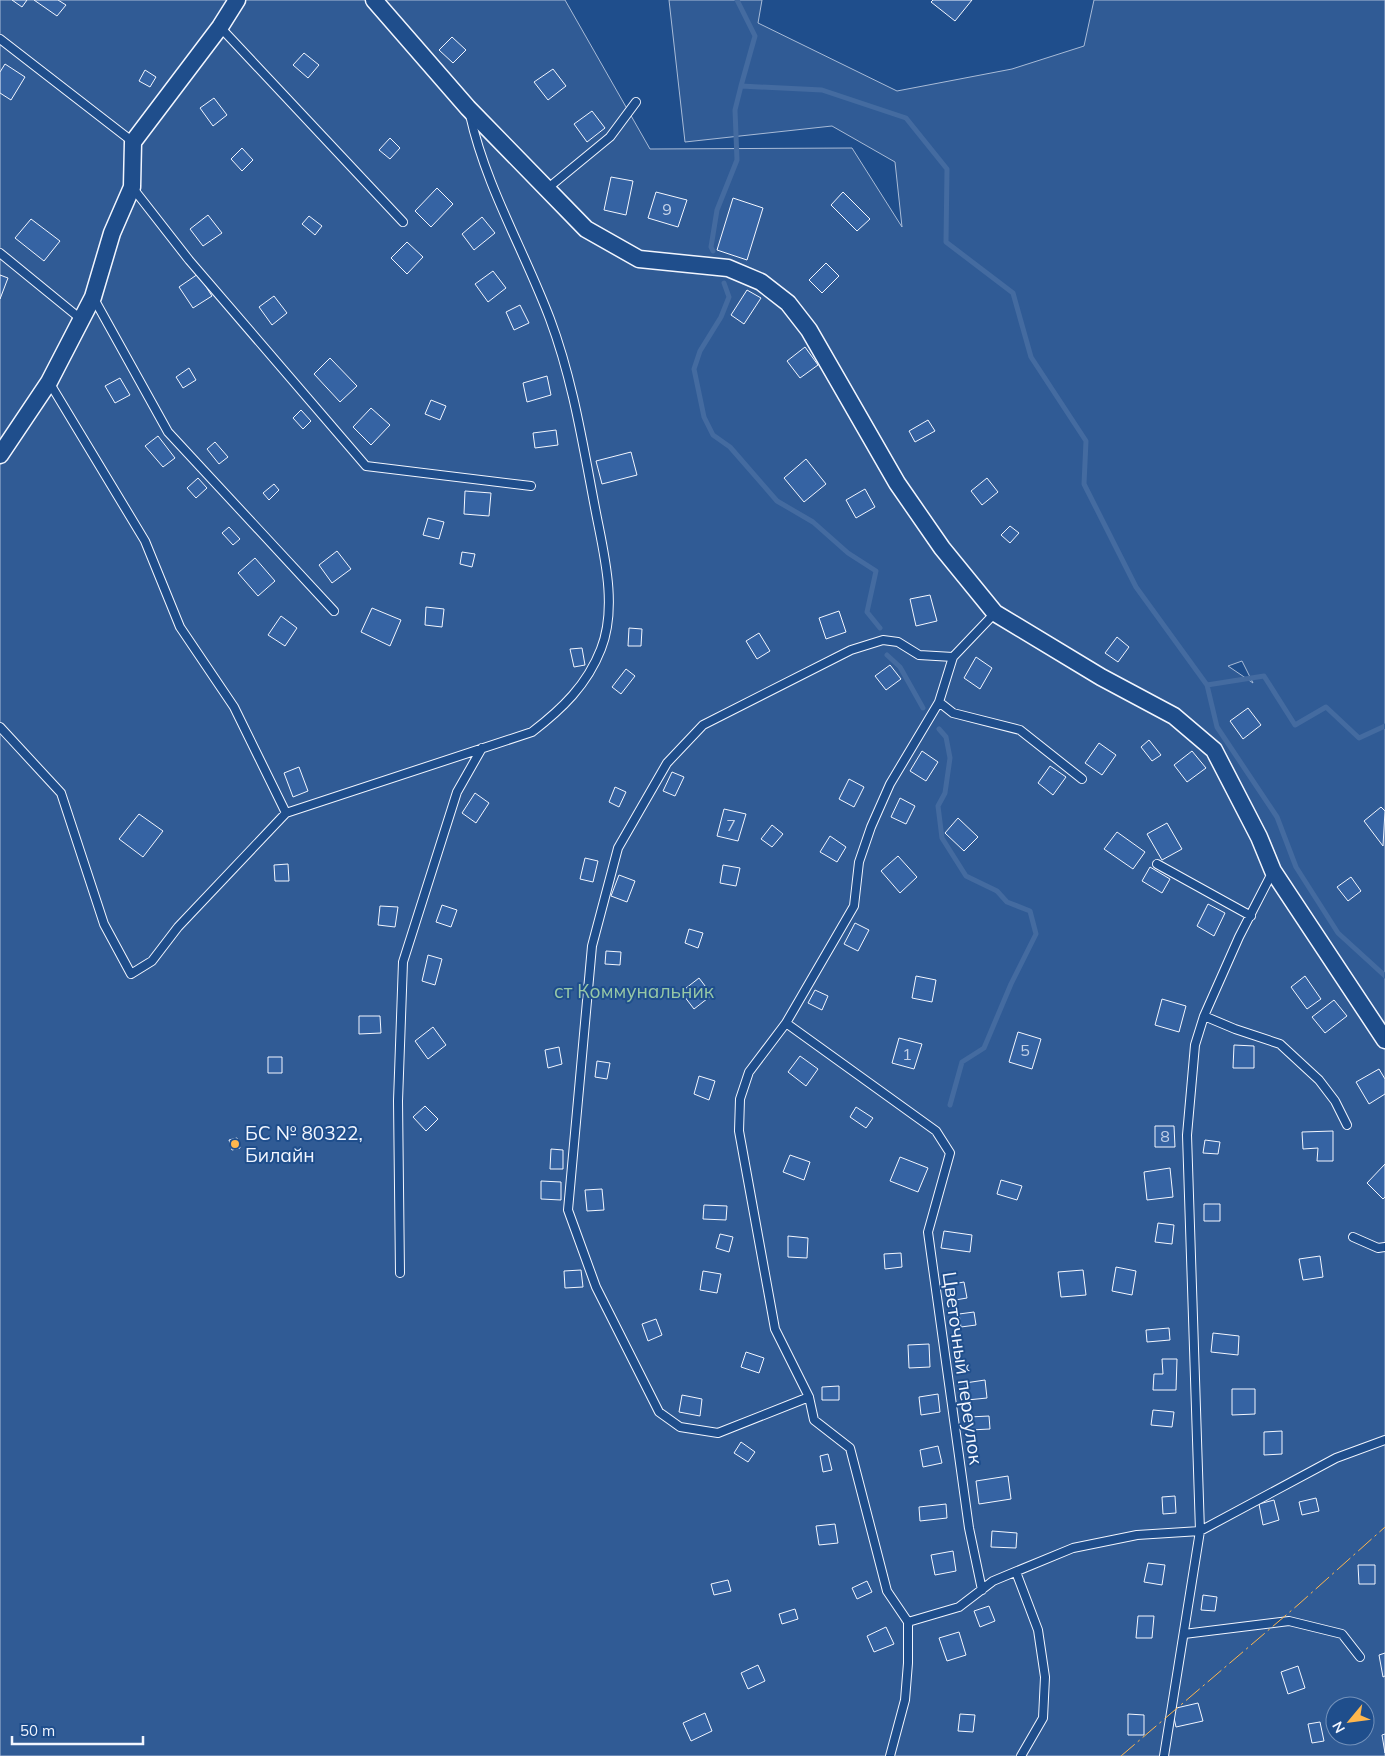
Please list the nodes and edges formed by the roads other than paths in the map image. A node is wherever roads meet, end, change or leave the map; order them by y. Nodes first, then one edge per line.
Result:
1 (236, 0) edge
2 (374, 0) edge
3 (220, 27) junction
4 (0, 39) edge
5 (636, 102) dead end
6 (468, 108) junction
7 (133, 142) junction
8 (132, 188) junction
9 (548, 188) junction
10 (403, 222) dead end
11 (0, 253) edge
12 (93, 297) junction
13 (82, 320) junction
14 (49, 382) junction
15 (0, 455) edge
16 (531, 486) dead end
17 (334, 611) dead end
18 (995, 613) junction
19 (953, 656) junction
20 (938, 702) junction
21 (0, 726) edge
22 (482, 748) junction
23 (1082, 779) dead end
24 (286, 812) junction
25 (1157, 864) dead end
26 (1272, 871) junction
27 (1251, 916) junction
28 (1204, 1016) junction
29 (786, 1023) junction
30 (1385, 1040) edge
31 (1347, 1125) dead end
32 (1353, 1237) dead end
33 (1385, 1247) edge
34 (400, 1273) dead end
35 (810, 1396) junction
36 (1385, 1440) edge
37 (1200, 1531) junction
38 (1016, 1572) junction
39 (982, 1590) junction
40 (908, 1622) junction
41 (1184, 1634) junction
42 (1360, 1656) dead end
43 (890, 1756) edge
44 (1021, 1756) edge
45 (1164, 1756) edge

1 - 3 street
2 - 6 street
3 - 7 street
3 - 10 lane
4 - 7 lane
5 - 9 lane
6 - 9 street
6 - 22 lane
7 - 8 street
8 - 12 street
8 - 16 lane
9 - 18 street
11 - 13 lane
12 - 13 street
12 - 17 lane
13 - 14 street
14 - 15 street
14 - 24 lane
18 - 19 lane
18 - 26 street
19 - 20 lane
19 - 35 lane
20 - 23 lane
20 - 29 lane
21 - 24 lane
22 - 24 lane
22 - 34 lane
25 - 27 lane
26 - 27 lane
26 - 30 street
27 - 28 lane
28 - 31 lane
28 - 37 lane
29 - 35 lane
29 - 39 lane, Цветочный переулок
32 - 33 lane
35 - 40 lane
36 - 37 lane
37 - 38 lane
37 - 41 lane
38 - 39 lane
38 - 44 lane
39 - 40 lane
40 - 43 lane
41 - 42 lane
41 - 45 lane

